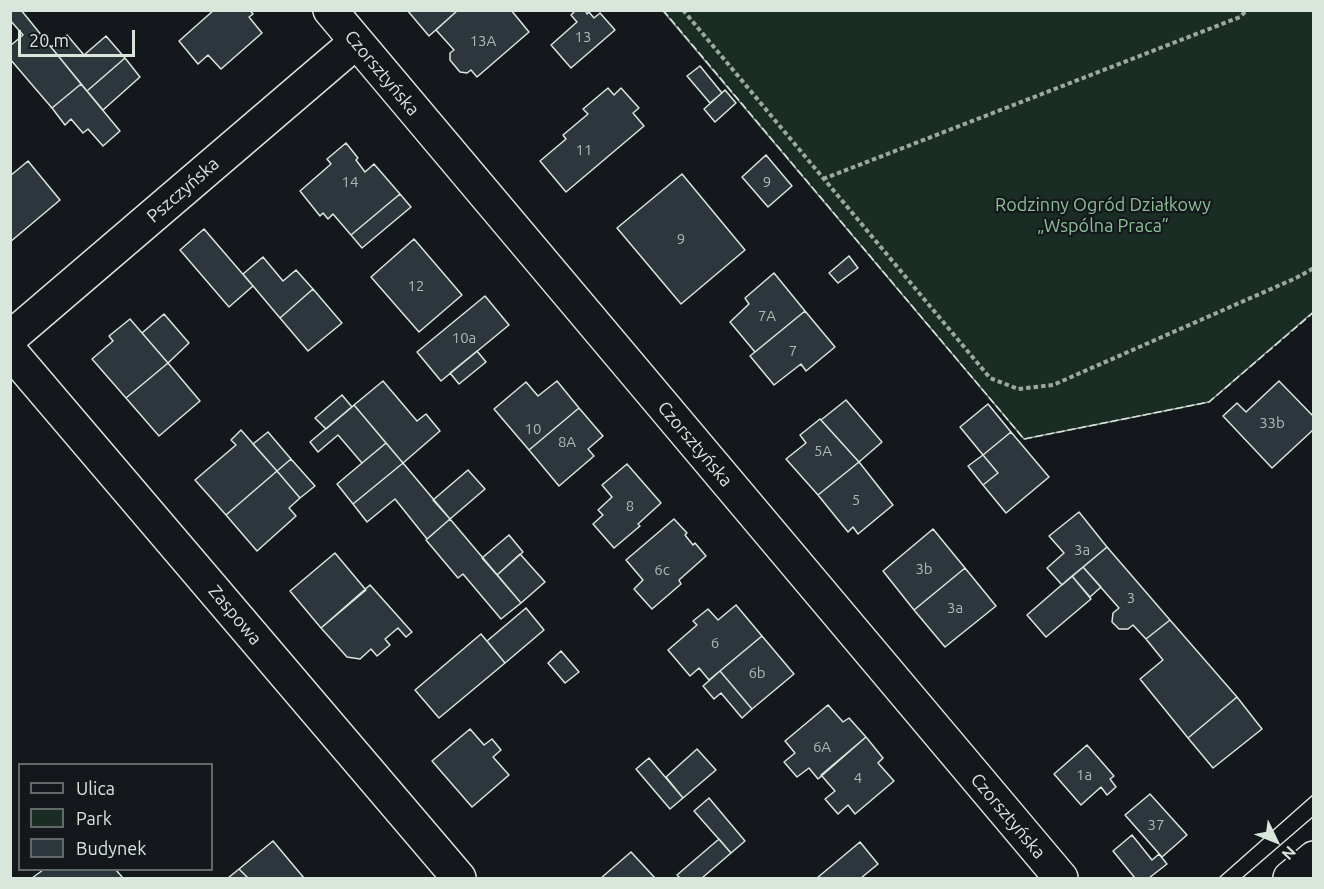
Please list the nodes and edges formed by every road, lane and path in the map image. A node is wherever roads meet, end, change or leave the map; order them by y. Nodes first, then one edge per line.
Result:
1 (330, 10) edge
2 (683, 10) edge
3 (1247, 10) edge
4 (356, 42) junction
5 (823, 179) junction
6 (1314, 268) edge
7 (10, 338) edge
8 (10, 351) edge
9 (1314, 858) edge
10 (459, 879) edge
11 (1061, 879) edge
12 (1290, 879) edge

1 - 4 street, Czorsztyńska
2 - 5 path
3 - 5 path
4 - 7 street, Pszczyńska
4 - 11 street, Czorsztyńska
5 - 6 path
8 - 10 street, Zaspowa
9 - 12 street

